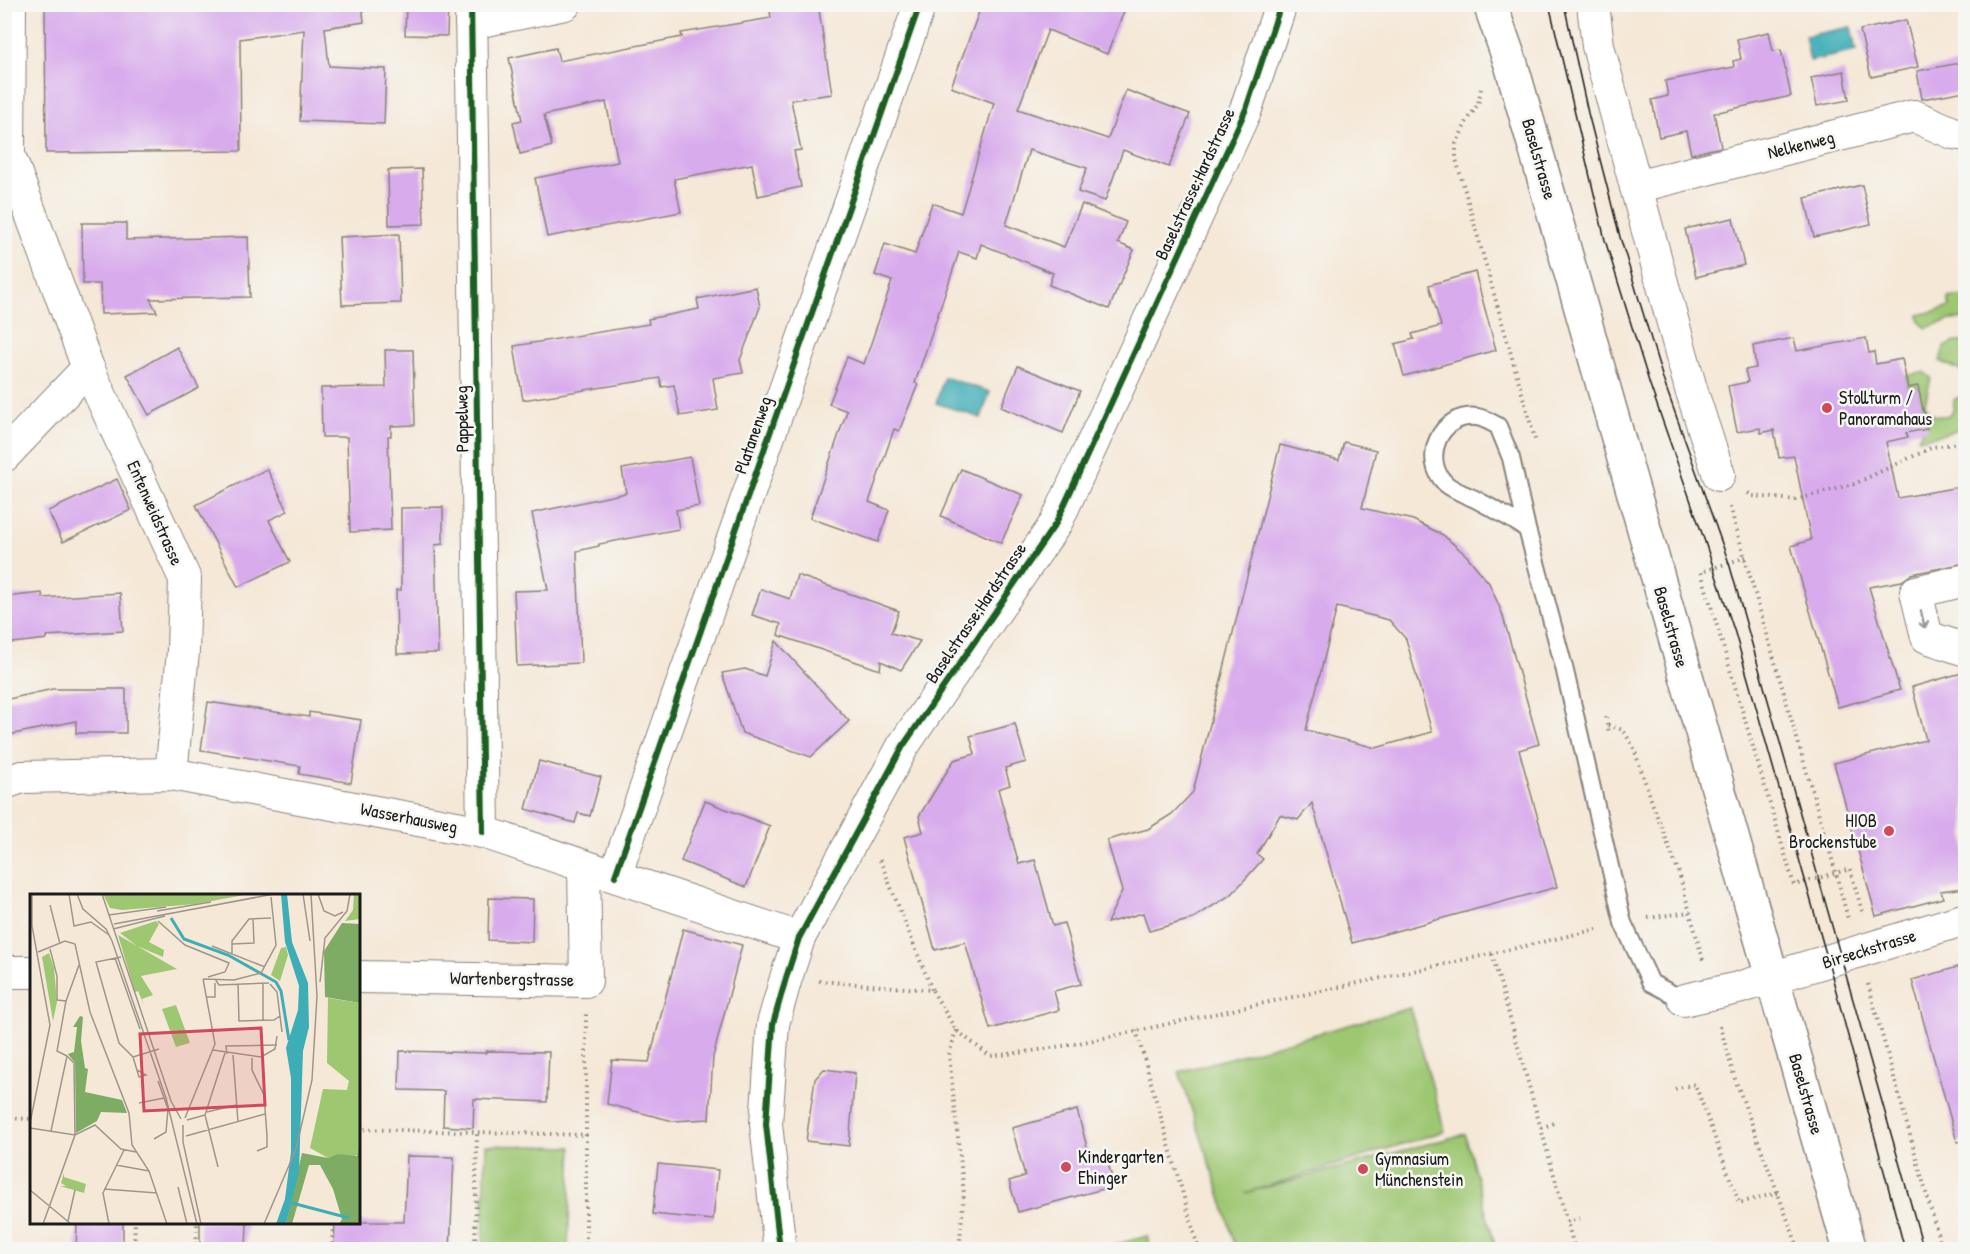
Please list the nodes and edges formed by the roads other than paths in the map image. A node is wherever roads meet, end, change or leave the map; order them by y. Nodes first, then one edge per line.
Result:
1 (10, 4) edge
2 (565, 4) edge
3 (920, 4) edge
4 (1281, 4) edge
5 (1490, 4) edge
6 (1592, 7) edge
7 (471, 14) edge
8 (1965, 135) edge
9 (1636, 187) junction
10 (88, 368) junction
11 (4, 456) edge
12 (1719, 475) road end
13 (1527, 529) junction
14 (1965, 580) edge
15 (1965, 650) edge
16 (171, 774) junction
17 (4, 783) edge
18 (483, 832) junction
19 (584, 866) junction
20 (615, 876) junction
21 (1965, 920) edge
22 (799, 938) junction
23 (4, 972) edge
24 (30, 972) edge
25 (360, 977) edge
26 (1772, 978) junction
27 (1684, 1000) joint
28 (780, 1250) edge
29 (1850, 1250) edge

1 - 10 street, Entenweidstrasse
2 - 7 street
3 - 20 street, Platanenweg
4 - 22 street, Baselstrasse;Hardstrasse
5 - 26 main road, Baselstrasse
6 - 9 street
7 - 18 street, Pappelweg
8 - 9 street, Nelkenweg
9 - 12 street
10 - 11 street
10 - 16 street, Entenweidstrasse
13 - 13 lane
13 - 27 lane
14 -> 15 street
16 - 17 street, Wasserhausweg
16 - 18 street, Wasserhausweg
18 - 19 street, Wasserhausweg
19 - 20 street, Wasserhausweg
19 - 25 street, Wartenbergstrasse
20 - 22 street, Wasserhausweg
21 - 26 street, Birseckstrasse
22 - 28 street, Baselstrasse;Hardstrasse
23 - 24 street
26 - 27 street, Birseckstrasse
26 - 29 main road, Baselstrasse

